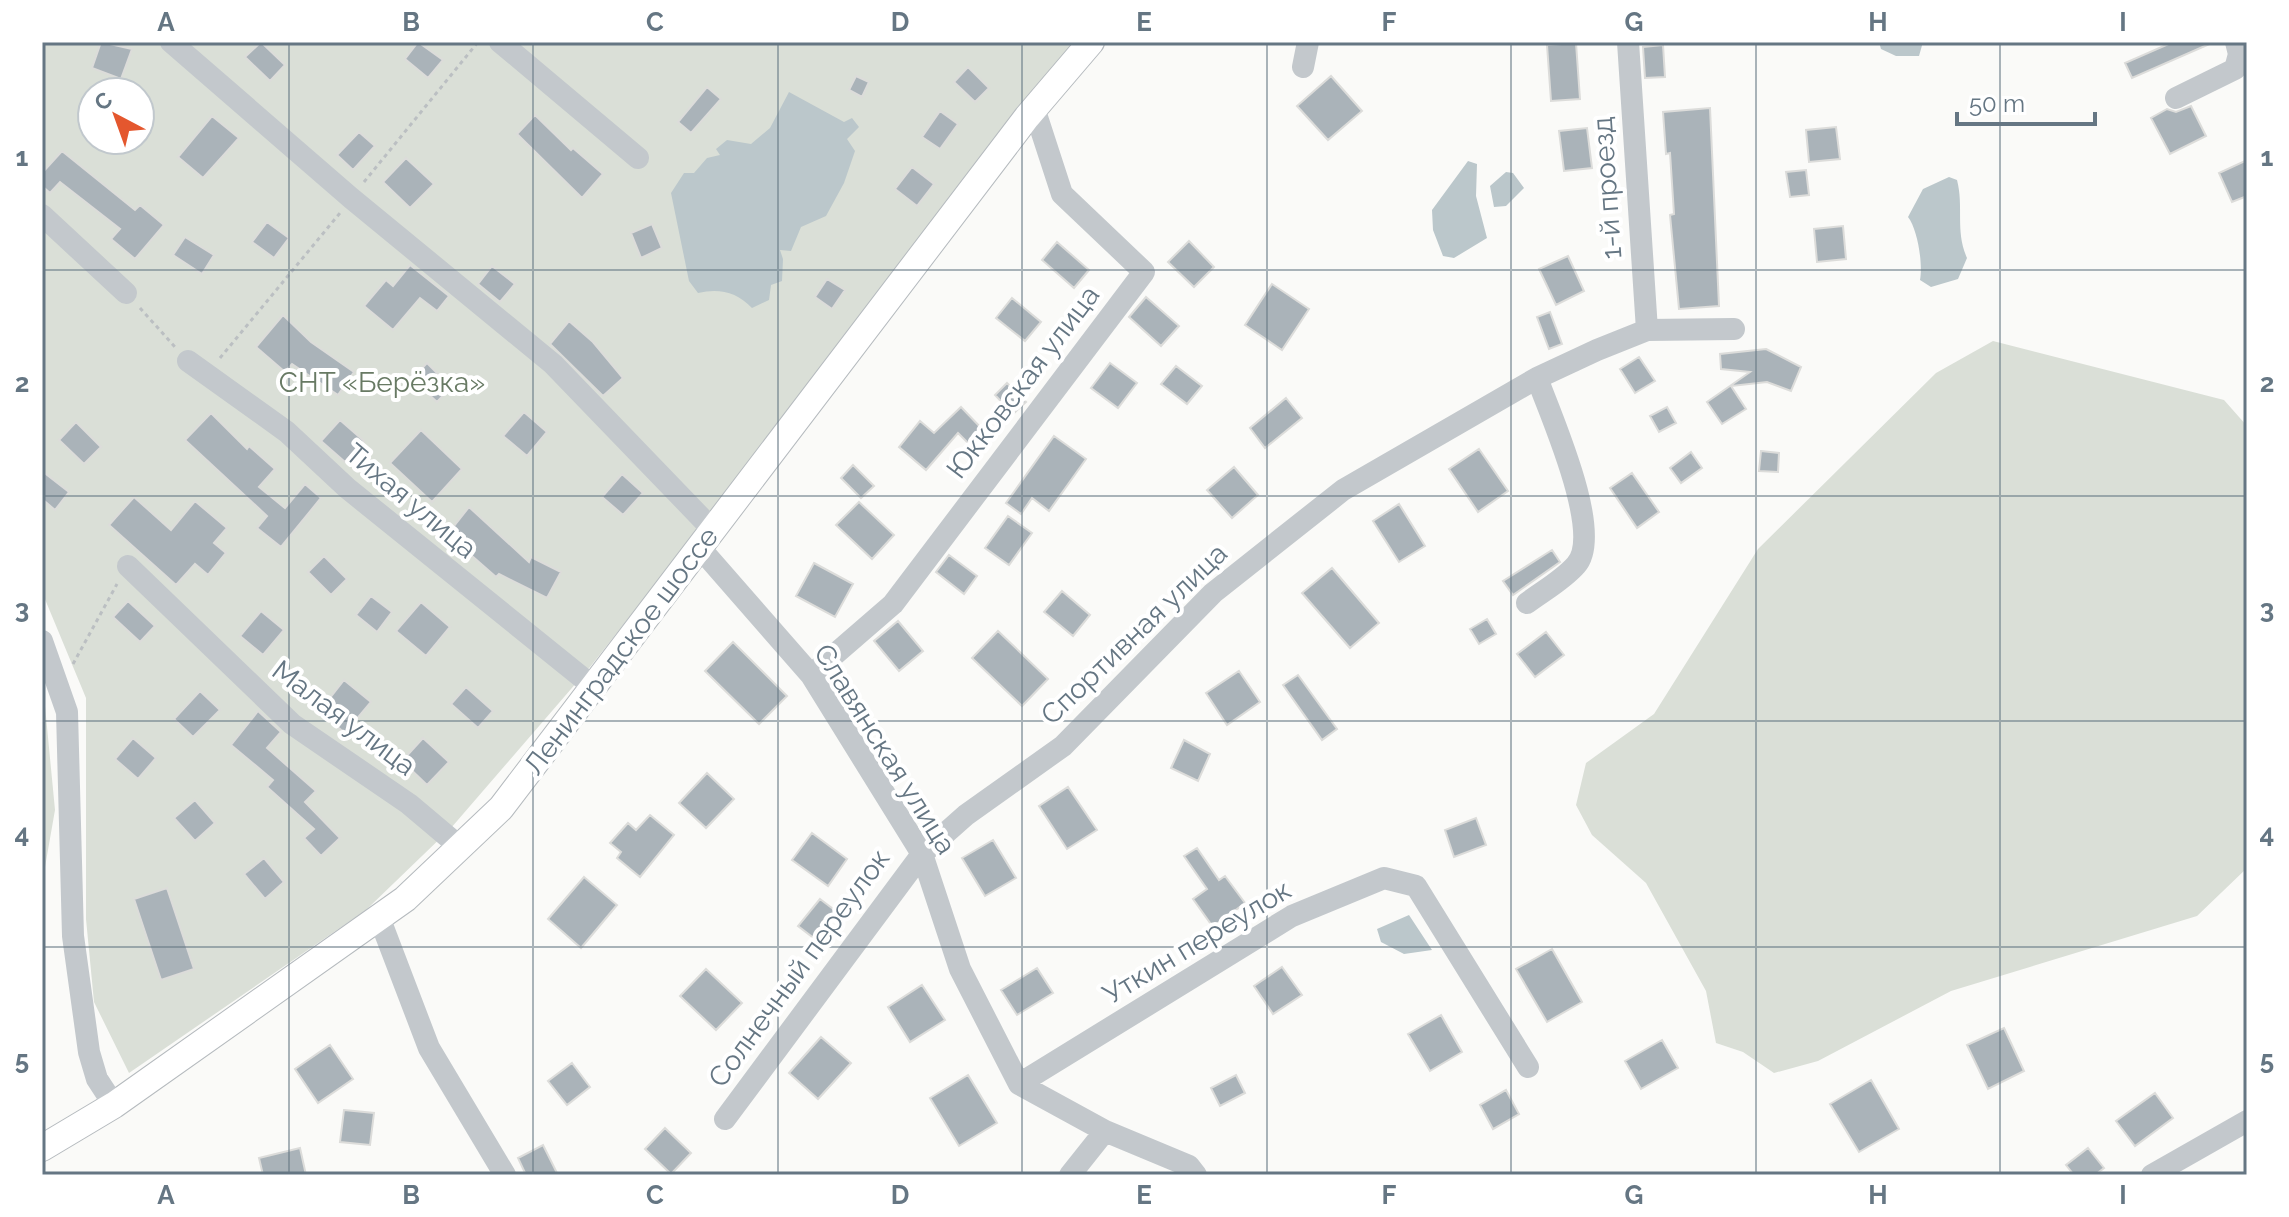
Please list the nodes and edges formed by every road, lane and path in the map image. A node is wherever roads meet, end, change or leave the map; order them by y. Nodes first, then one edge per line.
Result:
1 (171, 42) edge
2 (478, 42) edge
3 (500, 42) edge
4 (1091, 42) edge
5 (1308, 42) edge
6 (1628, 42) edge
7 (2236, 42) edge
8 (1303, 67) dead end
9 (2176, 98) dead end
10 (1034, 108) junction
11 (638, 158) dead end
12 (351, 198) junction
13 (42, 215) edge
14 (126, 293) joint
15 (1734, 329) dead end
16 (1647, 330) junction
17 (197, 368) junction
18 (1537, 378) junction
19 (706, 539) junction
20 (128, 566) joint
21 (1527, 603) dead end
22 (42, 641) edge
23 (73, 675) dead end
24 (811, 675) junction
25 (595, 688) junction
26 (460, 847) junction
27 (922, 854) junction
28 (379, 917) junction
29 (1528, 1067) dead end
30 (1019, 1084) junction
31 (114, 1105) junction
32 (725, 1119) dead end
33 (2247, 1121) edge
34 (1105, 1131) junction
35 (46, 1138) edge
36 (505, 1175) edge
37 (1070, 1175) edge
38 (1196, 1175) edge
39 (2152, 1175) edge

1 - 12 street, Славянская улица
2 - 12 path
3 - 11 street
4 - 10 main road, Ленинградское шоссе
5 - 8 street
6 - 16 street, 1-й проезд
7 - 9 street
10 - 19 main road, Ленинградское шоссе
10 - 24 street, Юкковская улица
12 - 17 path
12 - 19 street, Славянская улица
13 - 14 street
14 - 17 path
15 - 16 street
16 - 18 street, Спортивная улица
17 - 25 street, Тихая улица
18 - 21 street
18 - 27 street, Спортивная улица
19 - 24 street, Славянская улица
19 - 25 main road, Ленинградское шоссе
20 - 23 path
20 - 26 street, Малая улица
22 - 31 street
24 - 27 street, Славянская улица
25 - 26 main road, Ленинградское шоссе
26 - 28 main road, Ленинградское шоссе
27 - 30 street, Славянская улица
27 - 32 street, Солнечный переулок
28 - 31 main road, Ленинградское шоссе
28 - 36 street
29 - 30 street, Уткин переулок
30 - 34 street
31 - 35 main road, Ленинградское шоссе
33 - 39 street
34 - 37 street
34 - 38 street

